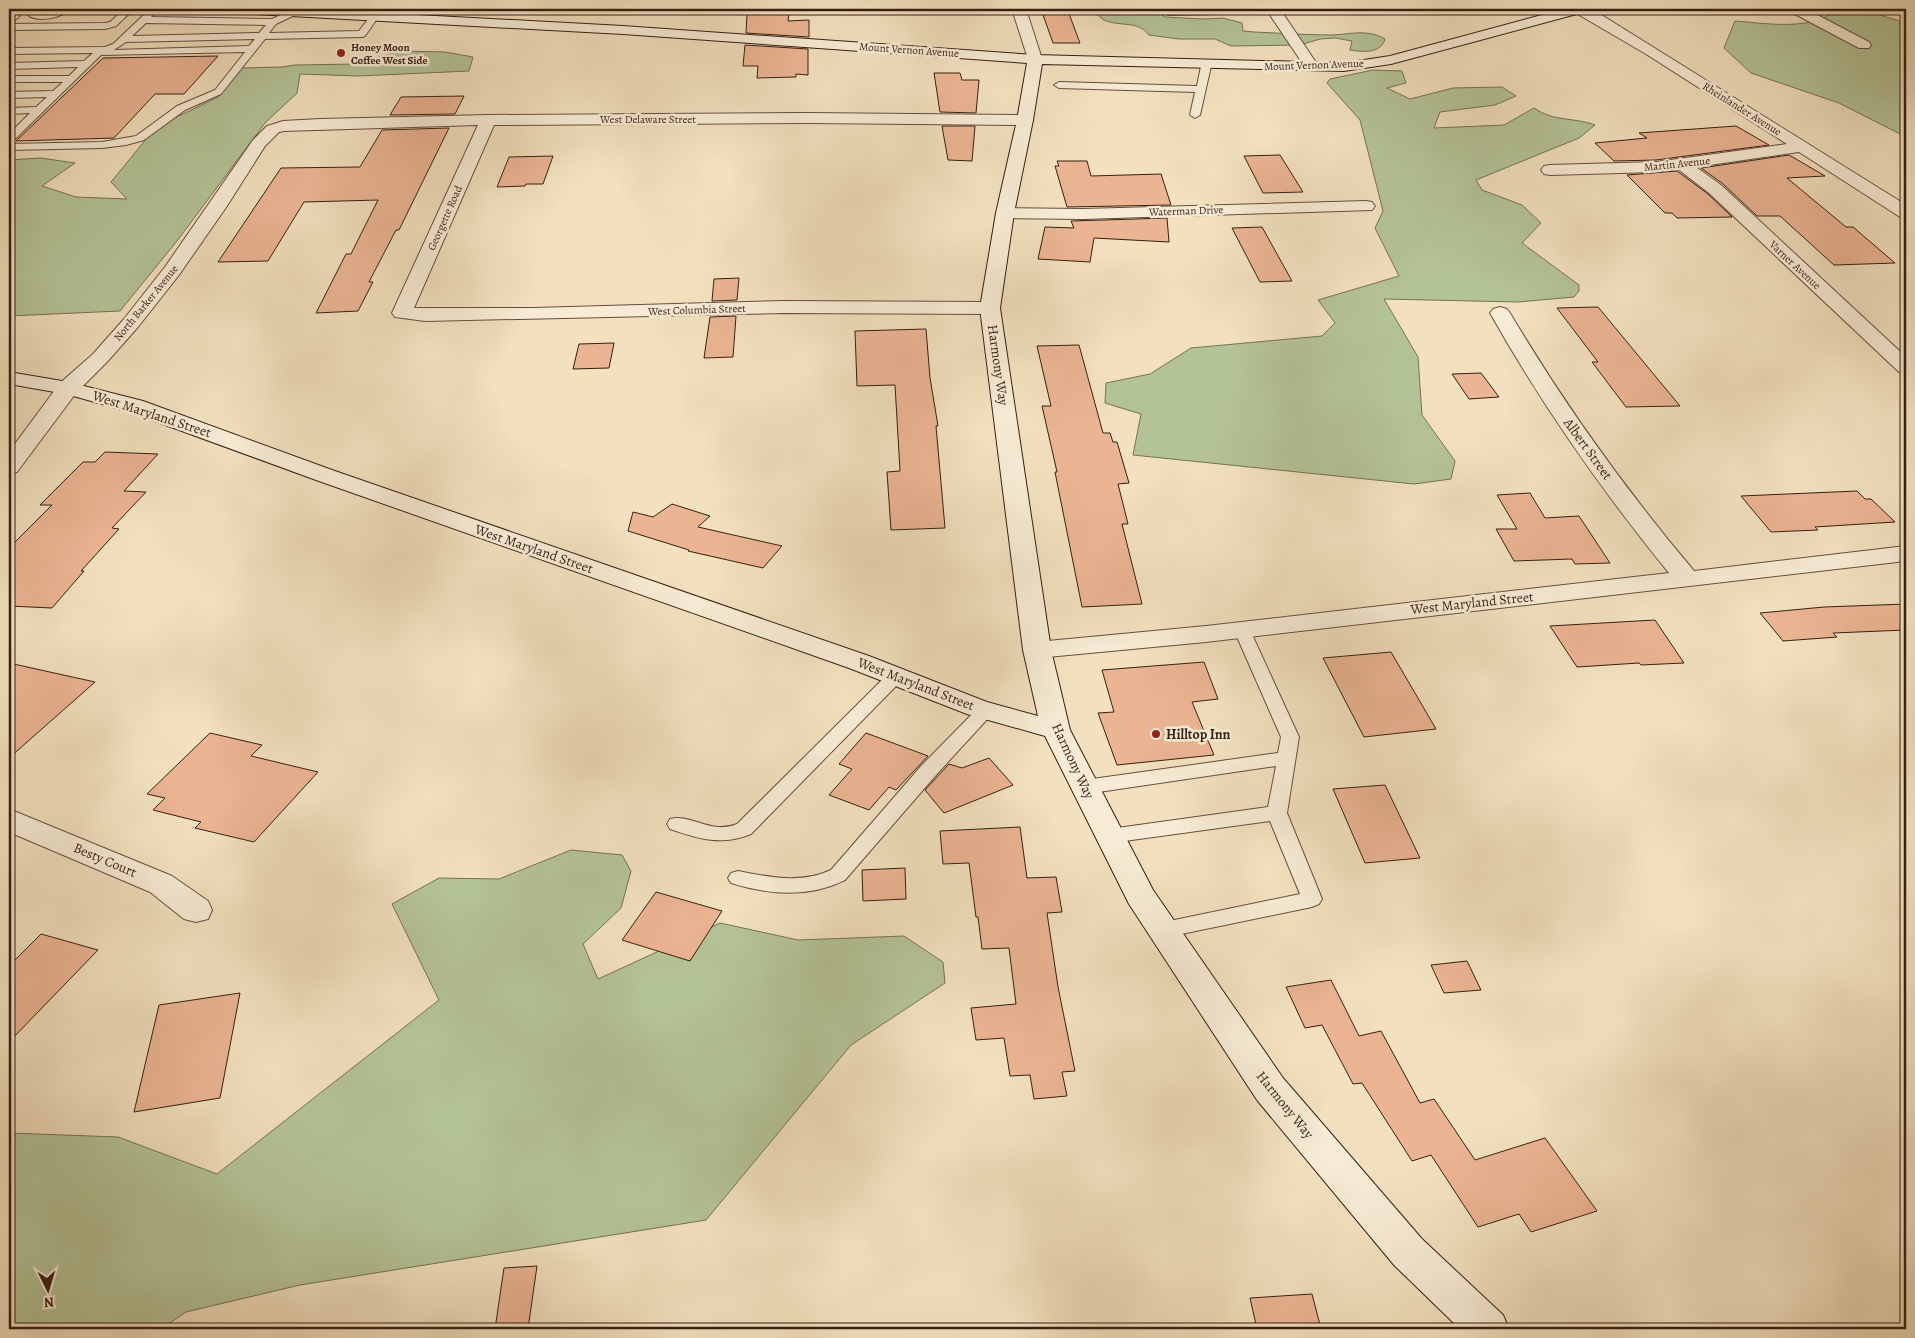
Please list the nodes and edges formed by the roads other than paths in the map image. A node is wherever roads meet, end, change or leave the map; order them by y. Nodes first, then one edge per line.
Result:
1 (66, 9) edge
2 (79, 9) edge
3 (155, 9) edge
4 (234, 9) edge
5 (1019, 9) edge
6 (1164, 9) edge
7 (1577, 9) edge
8 (1796, 9) edge
9 (129, 10) edge
10 (1273, 10) edge
11 (338, 11) edge
12 (294, 12) junction
13 (55, 15) junction
14 (375, 16) junction
15 (12, 17) edge
16 (143, 20) junction
17 (274, 22) junction
18 (42, 27) junction
19 (262, 37) junction
20 (123, 39) junction
21 (1864, 45) dead end
22 (252, 49) junction
23 (9, 51) edge
24 (98, 52) junction
25 (1035, 59) junction
26 (87, 64) junction
27 (9, 66) edge
28 (1206, 66) junction
29 (1312, 67) junction
30 (72, 78) junction
31 (9, 80) edge
32 (1059, 85) dead end
33 (1201, 89) junction
34 (55, 94) junction
35 (9, 95) edge
36 (38, 110) junction
37 (9, 111) edge
38 (1195, 116) dead end
39 (488, 120) junction
40 (1025, 120) junction
41 (21, 126) junction
42 (9, 127) edge
43 (271, 130) joint
44 (9, 138) edge
45 (9, 147) edge
46 (1803, 147) junction
47 (1682, 164) junction
48 (1550, 170) dead end
49 (1366, 206) dead end
50 (1005, 213) junction
51 (1906, 213) edge
52 (990, 308) junction
53 (404, 313) joint
54 (1500, 313) dead end
55 (1906, 368) edge
56 (9, 378) edge
57 (68, 388) junction
58 (9, 467) edge
59 (1906, 554) edge
60 (1686, 579) junction
61 (1242, 630) junction
62 (1037, 650) junction
63 (896, 676) junction
64 (986, 710) junction
65 (1056, 730) junction
66 (1286, 758) junction
67 (1085, 787) junction
68 (1277, 813) junction
69 (9, 820) edge
70 (677, 824) dead end
71 (1110, 836) junction
72 (738, 878) dead end
73 (196, 910) dead end
74 (1162, 930) junction
75 (1488, 1329) edge

1 - 13 lane
2 - 9 lane
3 - 16 lane
4 - 12 street, Mount Vernon Avenue
5 - 25 street, Harmony Way
6 - 10 lane
7 - 29 street, Mount Vernon Avenue
7 - 46 street, Rheinlander Avenue
8 - 21 street
9 - 18 lane
10 - 29 street
11 - 12 street, Mount Vernon Avenue
11 - 14 street, Mount Vernon Avenue
12 - 17 lane
13 - 15 lane
13 - 18 lane
14 - 19 lane
14 - 25 street, Mount Vernon Avenue
15 - 18 lane
16 - 17 lane
16 - 20 lane
17 - 19 lane
19 - 20 lane
19 - 22 lane
20 - 24 lane
22 - 24 lane
22 - 45 lane
23 - 24 lane
24 - 26 lane
25 - 28 street, Mount Vernon Avenue
25 - 40 street, Harmony Way
26 - 27 lane
26 - 30 lane
28 - 29 street, Mount Vernon Avenue
28 - 33 lane
30 - 31 lane
30 - 34 lane
32 - 33 lane
33 - 38 lane
34 - 35 lane
34 - 36 lane
36 - 37 lane
36 - 41 lane
39 - 40 street, West Delaware Street
39 - 43 street, West Delaware Street
39 - 53 street, Georgette Road
40 - 50 street, Harmony Way
41 - 42 lane
41 - 44 lane
43 - 57 street, North Barker Avenue
46 - 47 street, Martin Avenue
46 - 51 street, Rheinlander Avenue
47 - 48 street, Martin Avenue
47 - 55 street, Varner Avenue
49 - 50 street, Waterman Drive
50 - 52 street, Harmony Way
52 - 53 street, West Columbia Street
52 - 62 street, Harmony Way
54 - 60 street, Albert Street
56 - 57 street, West Maryland Street
57 - 58 street, North Barker Avenue
57 - 63 street, West Maryland Street
59 - 60 street, West Maryland Street
60 - 61 street, West Maryland Street
61 - 62 street, West Maryland Street
61 - 66 lane
62 - 65 street, Harmony Way
63 - 64 street, West Maryland Street
63 - 70 lane
64 - 65 street, West Maryland Street
64 - 72 lane
65 - 67 street, Harmony Way
66 - 67 lane
66 - 68 lane
67 - 71 street, Harmony Way
68 - 71 lane
68 - 74 lane
69 - 73 street, Besty Court
71 - 74 street, Harmony Way
74 - 75 street, Harmony Way

